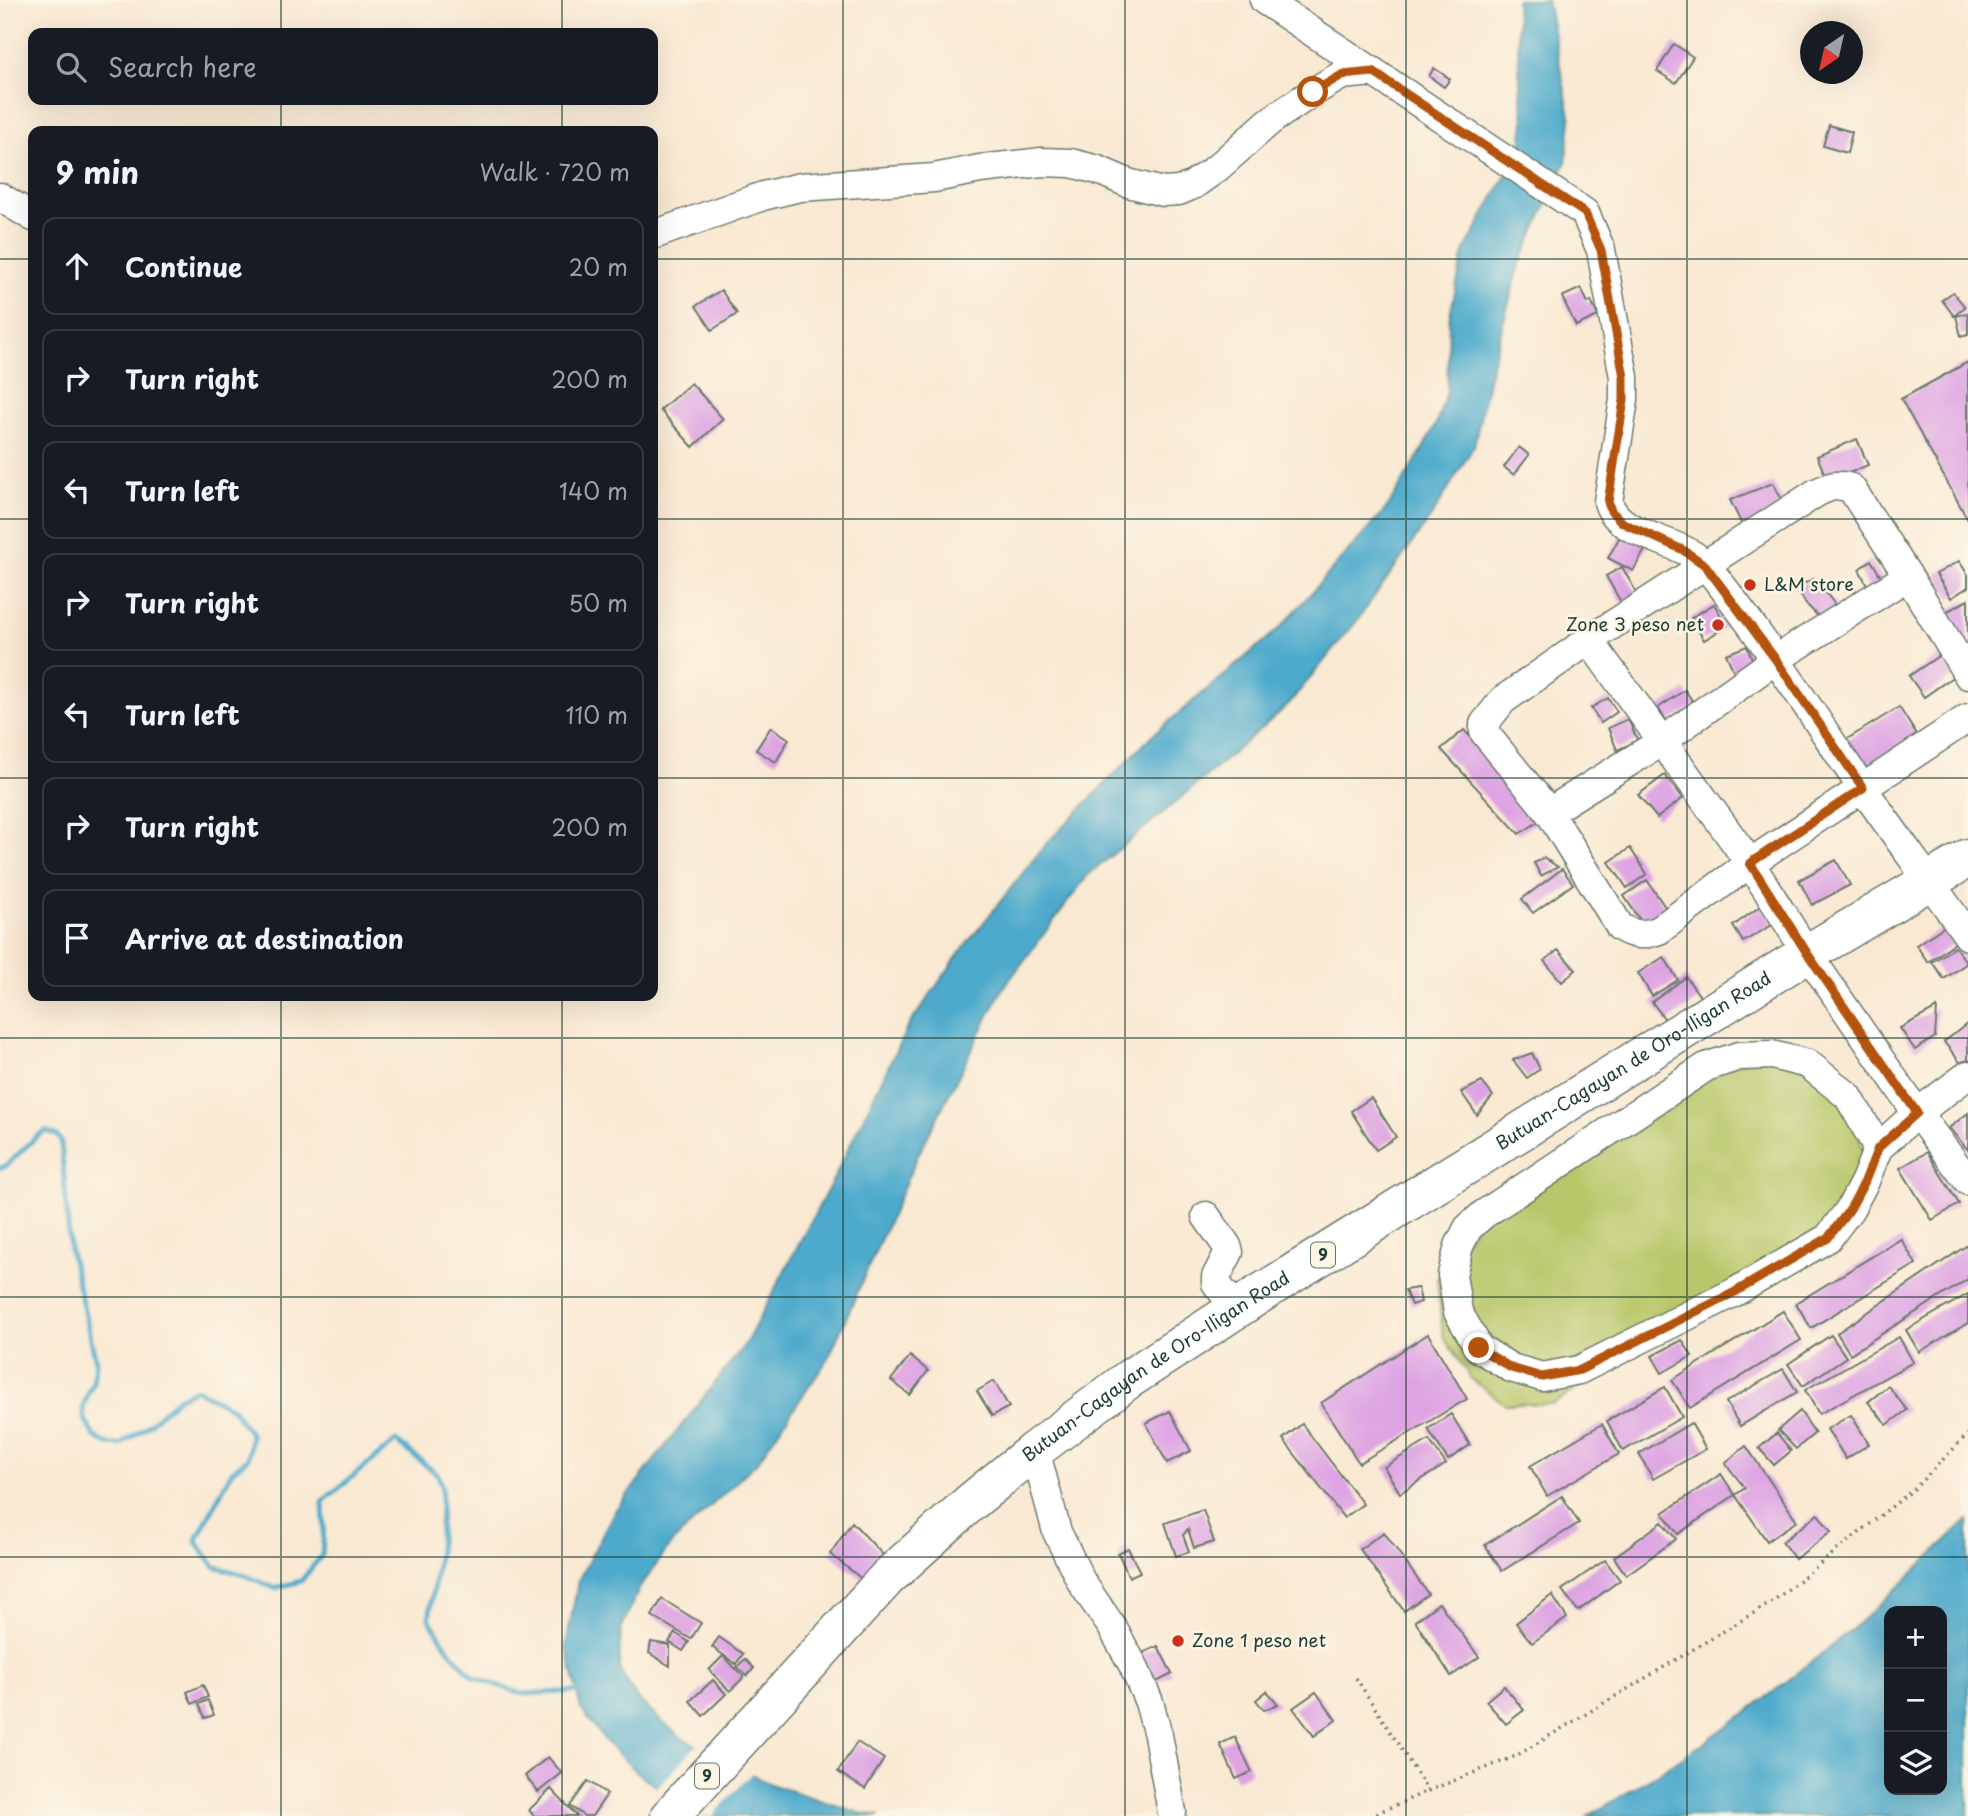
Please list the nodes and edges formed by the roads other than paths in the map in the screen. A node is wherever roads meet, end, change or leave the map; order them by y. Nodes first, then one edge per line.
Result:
1 (1264, 0) edge
2 (1373, 72) junction
3 (0, 197) edge
4 (28, 213) edge
5 (658, 234) edge
6 (1705, 565) junction
7 (1908, 576) junction
8 (1589, 640) junction
9 (1776, 660) junction
10 (1968, 675) edge
11 (1968, 718) edge
12 (1661, 742) junction
13 (1863, 788) junction
14 (1549, 811) junction
15 (1968, 858) edge
16 (1750, 863) junction
17 (1929, 881) junction
18 (1968, 936) edge
19 (1807, 953) junction
20 (1968, 1076) edge
21 (1917, 1113) junction
22 (1878, 1148) junction
23 (1968, 1181) edge
24 (1206, 1216) dead end
25 (1236, 1309) junction
26 (1035, 1450) junction
27 (1172, 1812) dead end
28 (670, 1816) edge

1 - 2 street
2 - 5 street
2 - 6 street
3 - 4 street
6 - 7 street
6 - 8 street
6 - 9 street
7 - 9 street
7 - 10 street
8 - 12 street
8 - 14 street
9 - 12 street
9 - 13 street
11 - 13 street
12 - 14 street
12 - 16 street
13 - 16 street
13 - 17 street
14 - 16 street
15 - 17 highway, Butuan-Cagayan de Oro-Iligan Road / 9
16 - 19 street
17 - 18 street
17 - 19 highway, Butuan-Cagayan de Oro-Iligan Road / 9
19 - 21 street
19 - 25 highway, Butuan-Cagayan de Oro-Iligan Road / 9
20 - 21 street
21 - 22 street
21 - 23 street
22 - 22 street
24 - 25 street
25 - 26 highway, Butuan-Cagayan de Oro-Iligan Road / 9
26 - 27 street
26 - 28 highway, Butuan-Cagayan de Oro-Iligan Road / 9

